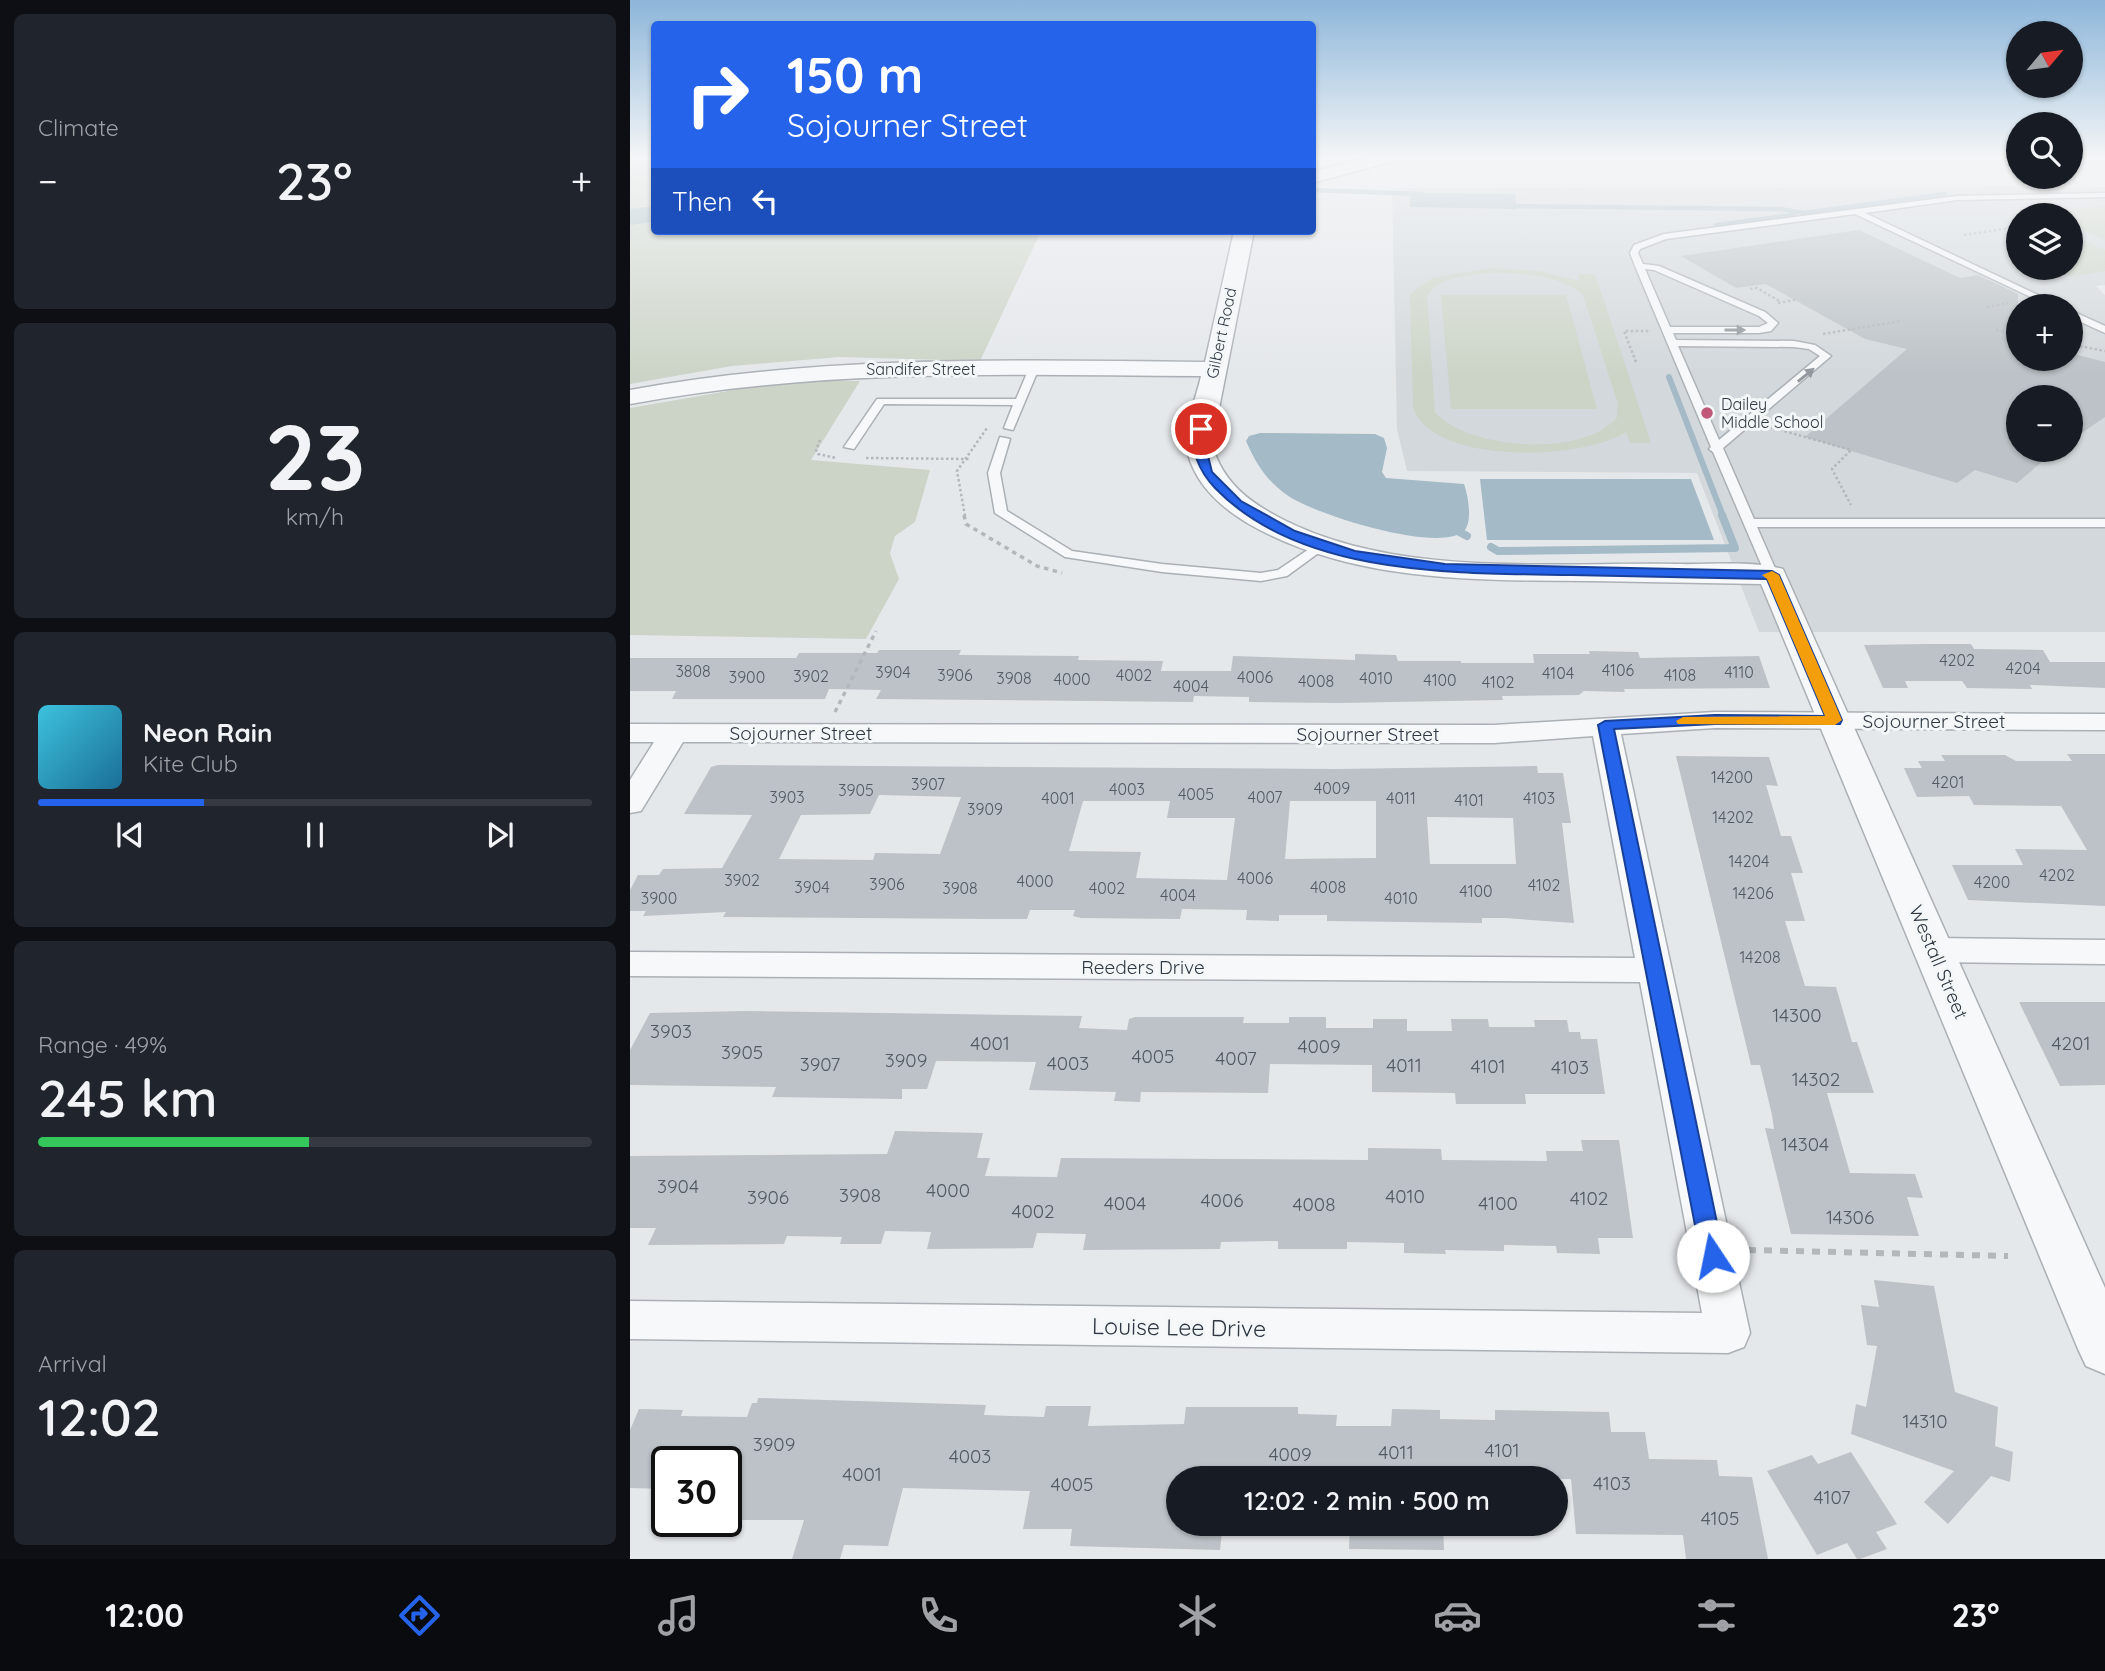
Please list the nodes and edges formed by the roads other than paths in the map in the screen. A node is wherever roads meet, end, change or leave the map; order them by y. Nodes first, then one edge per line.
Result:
1 (1731, 229) edge
2 (1893, 229) edge
3 (1243, 235) edge
4 (1639, 266) junction
5 (2031, 294) edge
6 (2083, 319) edge
7 (1667, 330) junction
8 (2105, 330) edge
9 (1672, 343) junction
10 (1034, 369) junction
11 (1213, 369) junction
12 (630, 397) edge
13 (1020, 402) junction
14 (850, 447) dead end
15 (1715, 449) junction
16 (1749, 523) junction
17 (2105, 523) edge
18 (1322, 546) junction
19 (1772, 575) junction
20 (1835, 720) junction
21 (2105, 723) edge
22 (1605, 725) junction
23 (630, 733) edge
24 (673, 734) junction
25 (630, 804) edge
26 (1935, 950) junction
27 (2105, 952) edge
28 (630, 964) edge
29 (1656, 970) junction
30 (630, 1320) edge
31 (2100, 1324) edge

1 - 4 lane
2 - 5 lane
3 - 11 street, Gilbert Road
4 - 7 lane
7 -> 4 lane
6 - 8 lane
7 - 9 lane
9 - 15 lane
15 -> 9 lane
10 - 11 street, Sandifer Street
10 - 12 street, Sandifer Street
10 - 13 lane
11 - 18 street, Gilbert Road
13 - 14 lane
13 - 18 lane
15 - 16 lane
16 - 17 lane
16 - 19 lane
18 - 19 street, Gilbert Road
19 - 20 street, Westall Street
20 - 21 street, Sojourner Street
20 - 22 street, Sojourner Street
20 - 26 street, Westall Street
22 - 24 street, Sojourner Street
22 - 29 street
23 - 24 street, Sojourner Street
24 - 25 street
26 - 27 street
26 - 31 street, Westall Street
28 - 29 street, Reeders Drive
29 - 30 street, Louise Lee Drive

